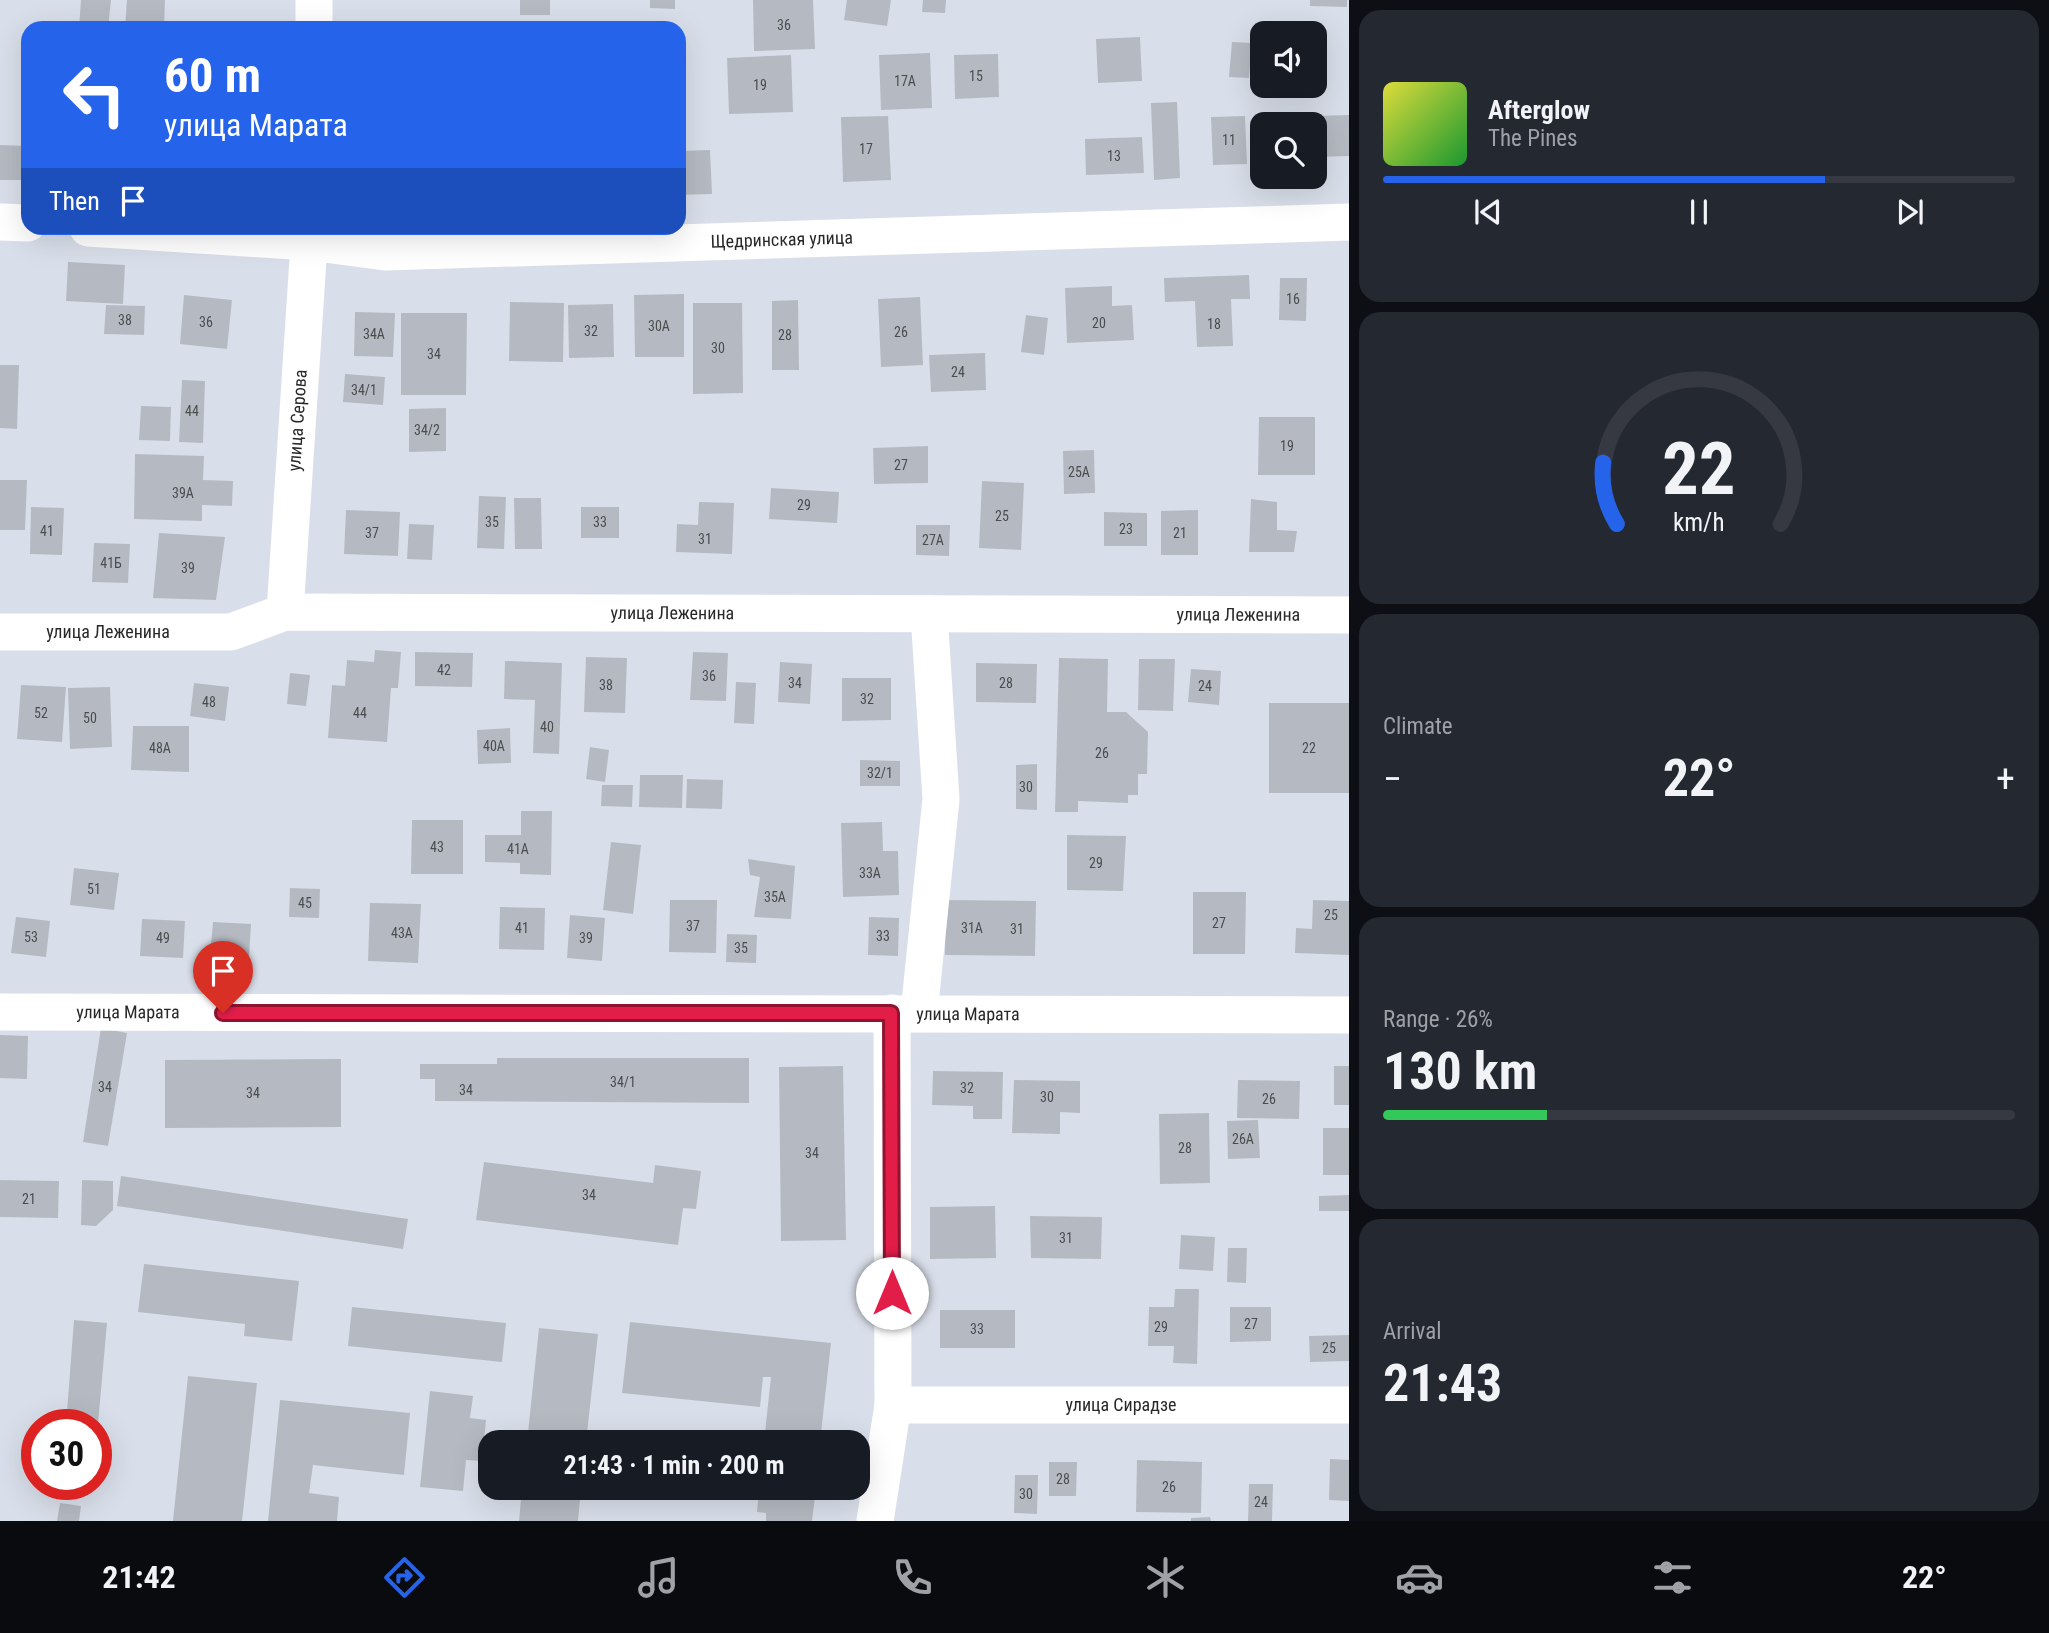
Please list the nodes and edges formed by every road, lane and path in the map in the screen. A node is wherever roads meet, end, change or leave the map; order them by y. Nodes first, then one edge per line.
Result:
1 (314, 0) edge
2 (314, 21) edge
3 (0, 222) edge
4 (1349, 222) edge
5 (21, 223) edge
6 (310, 235) edge
7 (285, 612) junction
8 (929, 614) junction
9 (1349, 615) edge
10 (0, 632) edge
11 (0, 1012) edge
12 (905, 1013) junction
13 (1349, 1015) edge
14 (893, 1405) junction
15 (1349, 1405) edge
16 (875, 1521) edge

1 - 2 street
3 - 5 street
4 - 6 street, Щедринская улица
6 - 7 street, улица Серова
7 - 8 street, улица Леженина
7 - 10 street, улица Леженина
8 - 9 street, улица Леженина
8 - 12 street
11 - 12 street, улица Марата
12 - 13 street, улица Марата
12 - 14 street
14 - 15 street, улица Сирадзе
14 - 16 street

